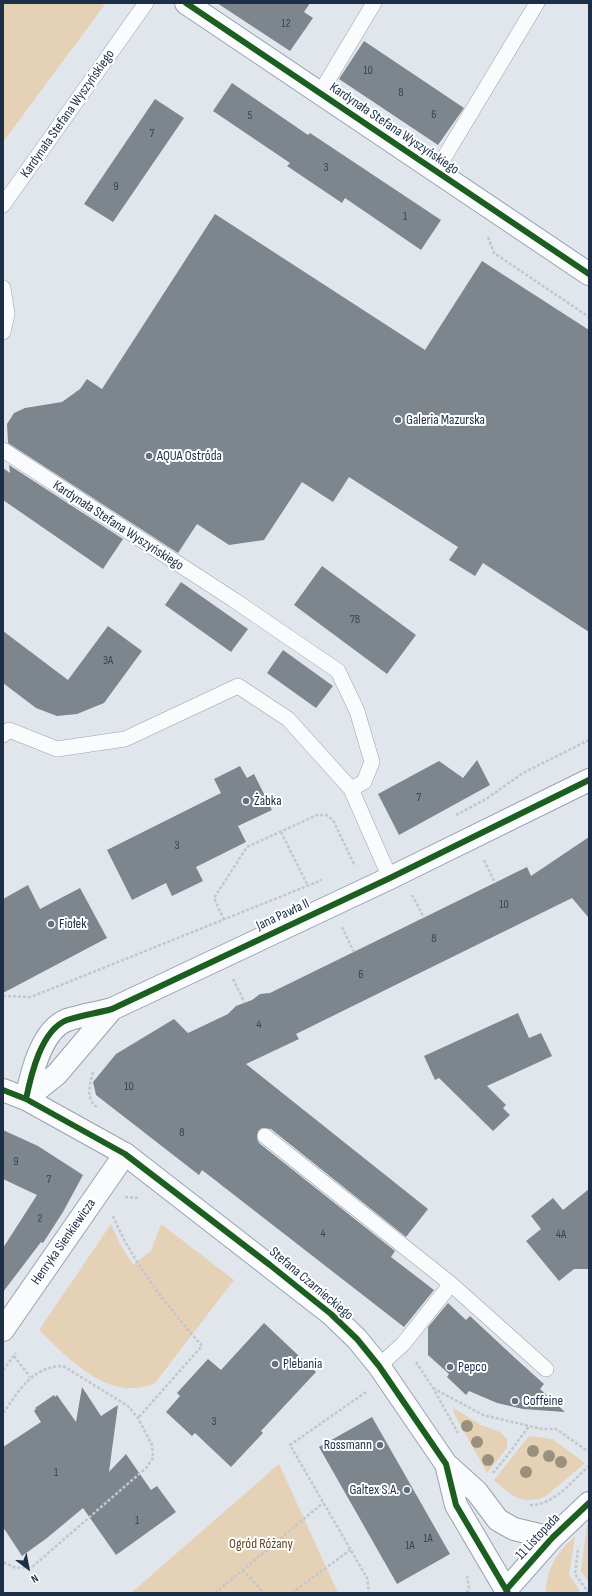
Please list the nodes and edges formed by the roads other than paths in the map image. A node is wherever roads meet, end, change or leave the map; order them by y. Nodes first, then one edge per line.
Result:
1 (146, 3) edge
2 (186, 3) edge
3 (374, 3) edge
4 (537, 3) edge
5 (320, 93) junction
6 (436, 171) junction
7 (3, 205) edge
8 (589, 274) edge
9 (3, 288) edge
10 (3, 332) edge
11 (3, 450) edge
12 (3, 735) edge
13 (589, 780) edge
14 (351, 789) junction
15 (390, 878) junction
16 (112, 1009) junction
17 (3, 1090) edge
18 (26, 1099) junction
19 (266, 1136) dead end
20 (126, 1154) junction
21 (451, 1284) junction
22 (3, 1330) edge
23 (379, 1366) junction
24 (546, 1369) dead end
25 (446, 1464) junction
26 (589, 1503) edge
27 (552, 1538) junction
28 (506, 1592) edge

1 - 7 lane, Kardynała Stefana Wyszyńskiego
2 - 5 street, Kardynała Stefana Wyszyńskiego
3 - 5 lane
4 - 6 lane
5 - 6 street, Kardynała Stefana Wyszyńskiego
6 - 8 street, Kardynała Stefana Wyszyńskiego
9 - 10 lane
11 - 14 lane, Kardynała Stefana Wyszyńskiego
12 - 14 lane
13 - 15 street, Jana Pawła II
14 - 15 lane
15 - 16 street, Jana Pawła II
16 - 18 street, Jana Pawła II
16 - 18 street, Jana Pawła II
17 - 18 street, Stefana Czarnieckiego
18 - 20 street, Stefana Czarnieckiego
19 - 21 lane
20 - 22 street, Henryka Sienkiewicza
20 - 23 street, Stefana Czarnieckiego
21 - 23 lane
21 - 24 lane
23 - 25 street, Stefana Czarnieckiego
25 - 27 street, Stefana Czarnieckiego
25 - 28 street, Stefana Czarnieckiego
26 - 27 street, 11 Listopada
27 - 28 street, 11 Listopada

